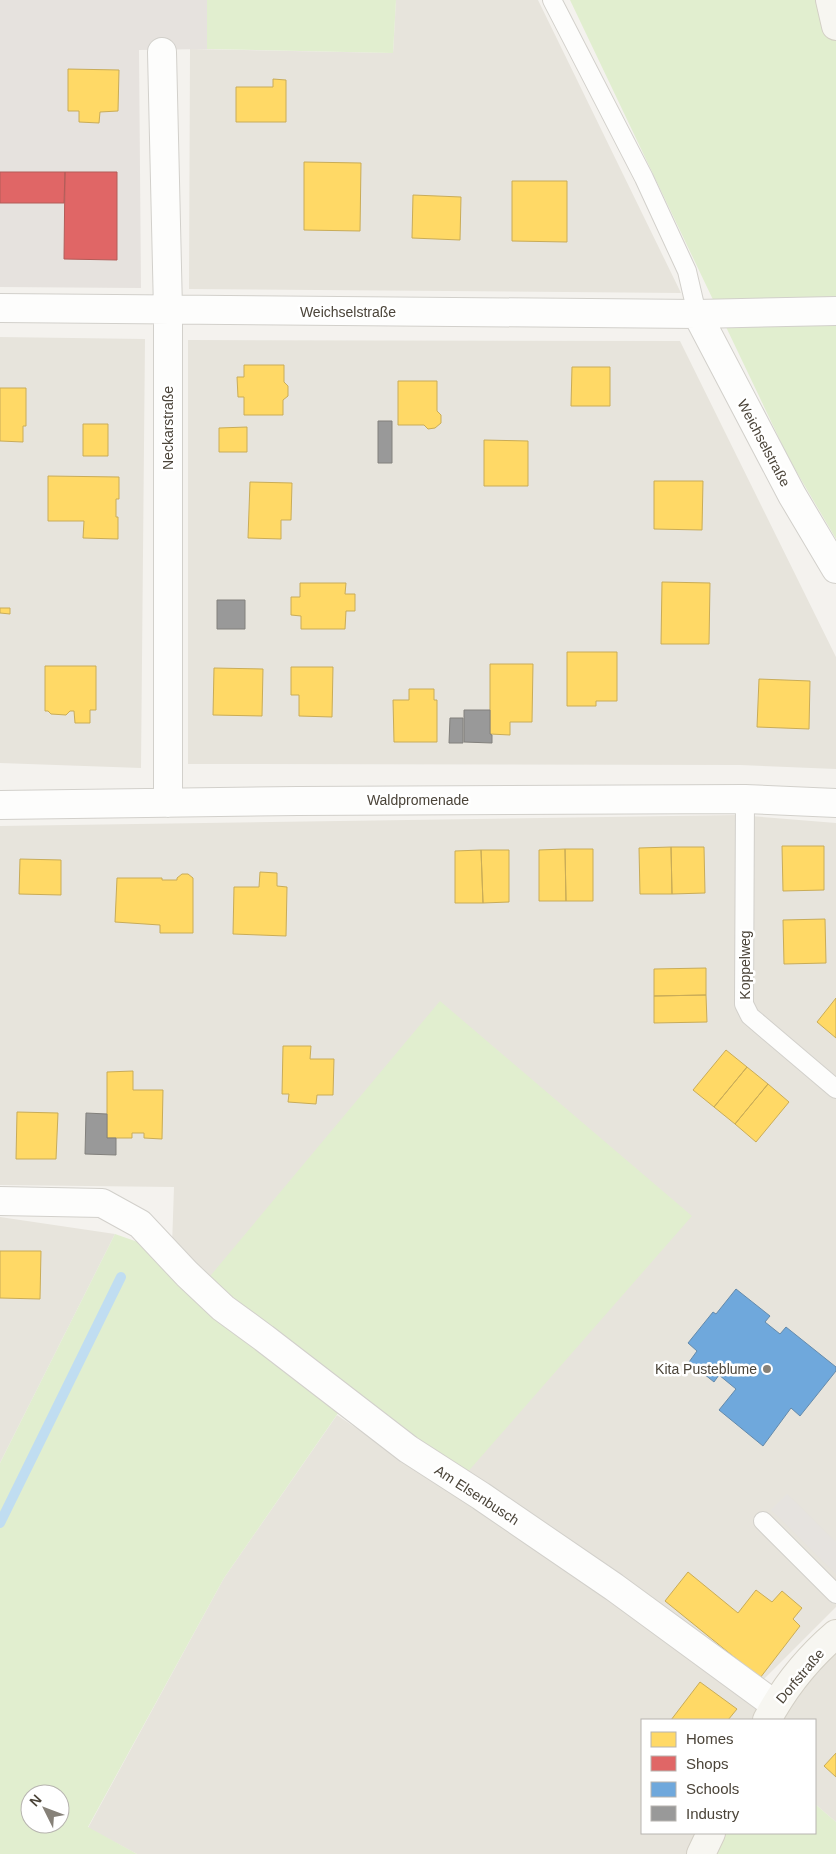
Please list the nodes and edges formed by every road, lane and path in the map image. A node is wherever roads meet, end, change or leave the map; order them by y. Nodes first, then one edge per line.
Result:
1 (552, 0) edge
2 (830, 0) edge
3 (836, 26) edge
4 (162, 52) dead end
5 (0, 308) edge
6 (168, 310) junction
7 (836, 311) edge
8 (697, 314) junction
9 (836, 569) edge
10 (745, 799) junction
11 (168, 803) junction
12 (836, 803) edge
13 (0, 805) edge
14 (836, 1089) edge
15 (0, 1201) edge
16 (764, 1521) dead end
17 (836, 1594) edge
18 (836, 1634) edge
19 (771, 1713) edge
20 (711, 1834) edge
21 (701, 1854) edge

1 - 8 lane
2 - 3 main road
4 - 6 street, Neckarstraße
5 - 6 street, Weichselstraße
6 - 8 street, Weichselstraße
6 - 11 street, Neckarstraße
7 - 8 street, Weichselstraße
8 - 9 street, Weichselstraße
10 - 11 street, Waldpromenade
10 - 12 street, Waldpromenade
10 - 14 lane, Koppelweg
11 - 13 street, Waldpromenade
15 - 19 street, Am Elsenbusch
16 - 17 lane
18 - 19 main road, Dorfstraße
20 - 21 main road

